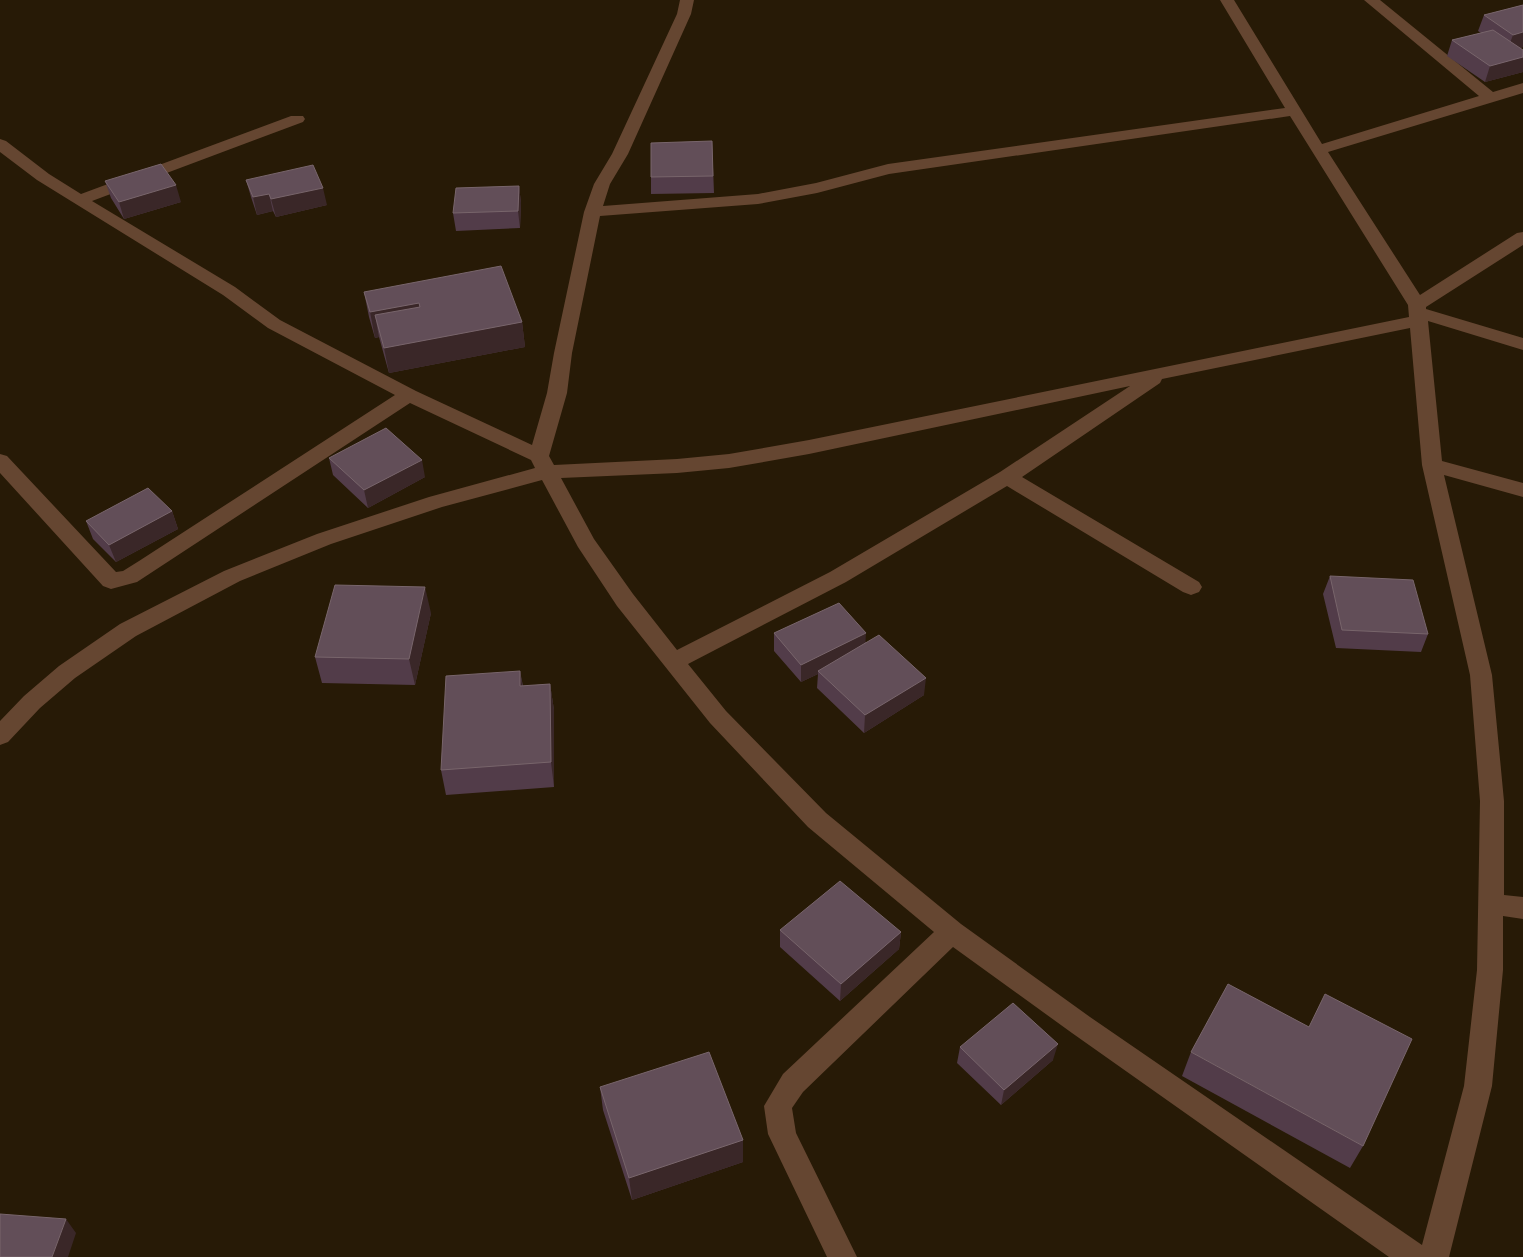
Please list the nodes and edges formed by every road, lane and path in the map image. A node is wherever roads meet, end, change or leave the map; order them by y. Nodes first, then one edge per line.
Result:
1 (687, 0) edge
2 (1371, 0) edge
3 (1233, 1) edge
4 (1523, 88) edge
5 (1490, 98) junction
6 (1295, 111) junction
7 (297, 119) dead end
8 (0, 144) edge
9 (1318, 150) junction
10 (79, 200) junction
11 (592, 212) junction
12 (1523, 237) edge
13 (1418, 313) junction
14 (1523, 344) edge
15 (1162, 372) junction
16 (409, 395) junction
17 (0, 461) edge
18 (542, 464) junction
19 (1432, 466) junction
20 (1007, 477) junction
21 (1523, 490) edge
22 (1191, 587) dead end
23 (674, 661) junction
24 (0, 736) edge
25 (1491, 904) junction
26 (1523, 908) edge
27 (952, 932) junction
28 (842, 1257) edge
29 (1414, 1257) edge
30 (1434, 1257) edge

1 - 11 street
2 - 5 street
3 - 6 street
4 - 5 street
5 - 9 street
6 - 9 street
6 - 11 street
7 - 10 street
8 - 10 street
9 - 13 street
10 - 16 street
11 - 18 street
12 - 13 street
13 - 14 street
13 - 15 street
13 - 19 street
15 - 18 street
15 - 20 street
16 - 17 street
16 - 18 street
18 - 23 street
18 - 24 street
19 - 21 street
19 - 25 street
20 - 22 street
20 - 23 street
23 - 27 street
25 - 26 street
25 - 30 street
27 - 28 street
27 - 29 street

